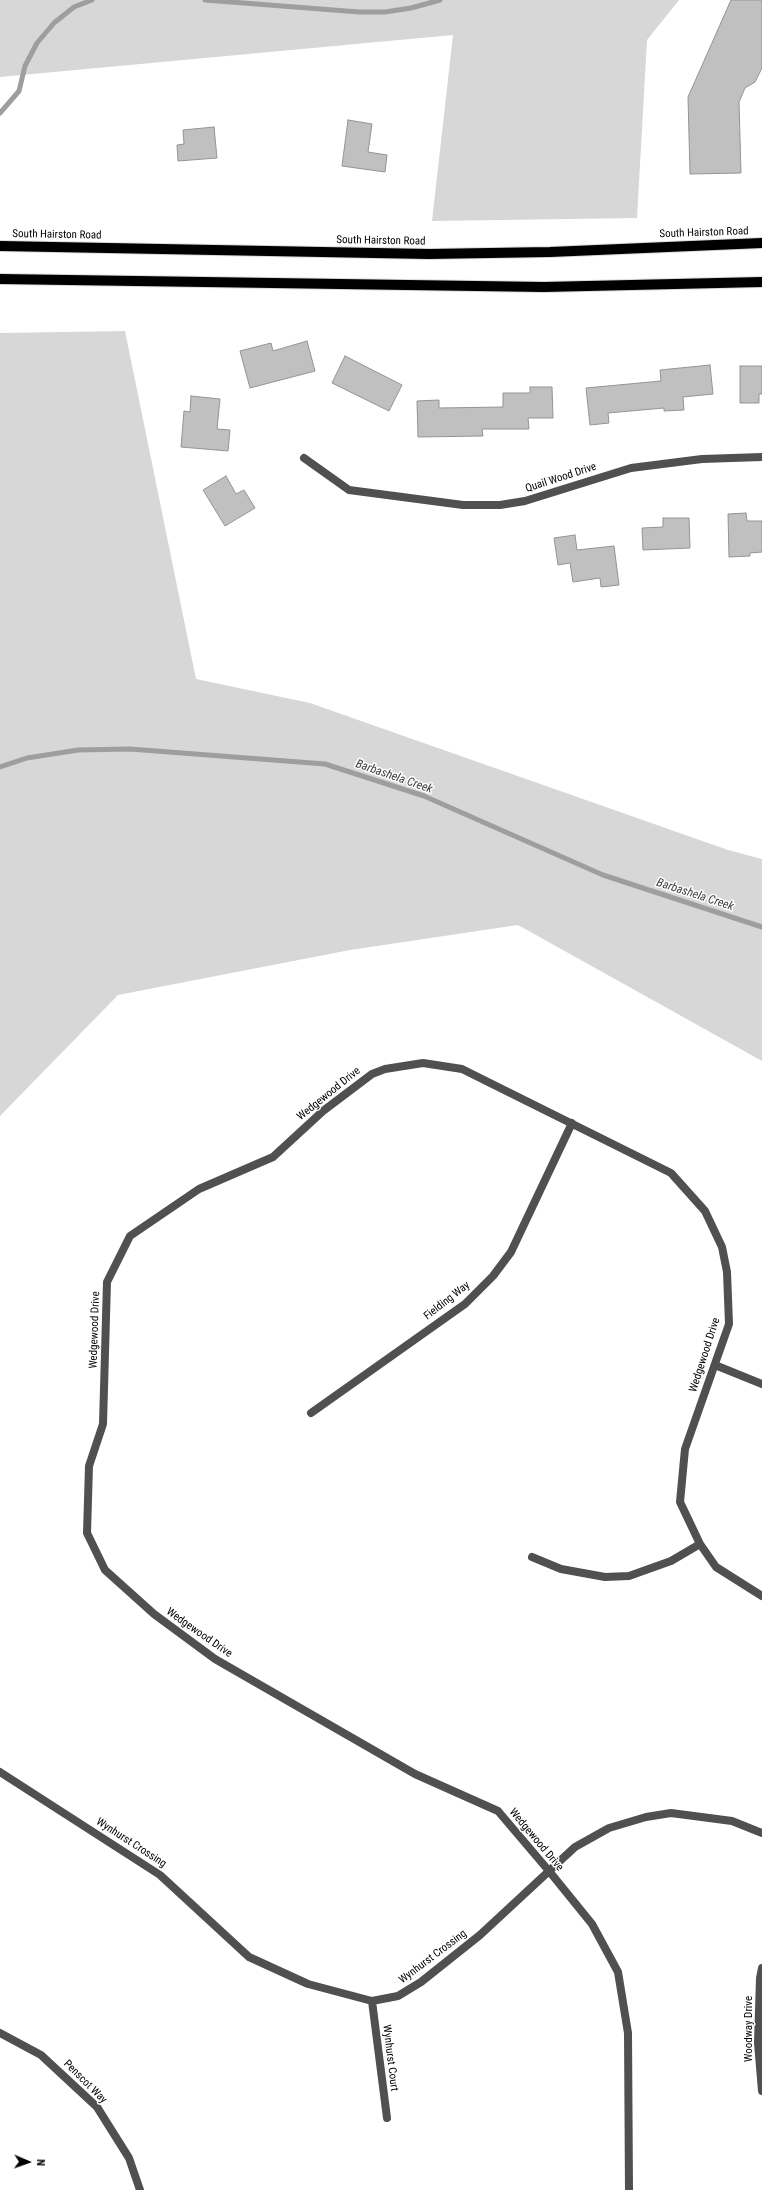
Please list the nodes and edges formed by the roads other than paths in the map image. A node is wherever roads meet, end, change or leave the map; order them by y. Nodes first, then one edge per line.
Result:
1 (762, 243) edge
2 (0, 246) edge
3 (0, 279) edge
4 (762, 282) edge
5 (762, 457) edge
6 (304, 458) dead end
7 (572, 1123) junction
8 (715, 1365) junction
9 (762, 1384) edge
10 (311, 1413) dead end
11 (700, 1544) junction
12 (532, 1557) dead end
13 (762, 1596) edge
14 (0, 1772) edge
15 (762, 1833) edge
16 (549, 1871) junction
17 (762, 1968) edge
18 (372, 2001) junction
19 (0, 2033) edge
20 (762, 2091) edge
21 (387, 2118) dead end
22 (140, 2190) edge
23 (629, 2190) edge

1 - 2 main road, South Hairston Road
3 - 4 main road
5 - 6 street, Quail Wood Drive
7 - 8 street, Wedgewood Drive
7 - 10 street, Fielding Way
7 - 16 street, Wedgewood Drive
8 - 9 street
8 - 11 street, Wedgewood Drive
11 - 12 street
11 - 13 street, Wedgewood Drive
14 - 18 street, Wynhurst Crossing
15 - 16 street, Wynhurst Crossing
16 - 18 street, Wynhurst Crossing
16 - 23 street, Wedgewood Drive
17 - 20 street, Woodway Drive
18 - 21 street, Wynhurst Court
19 - 22 street, Penscot Way

